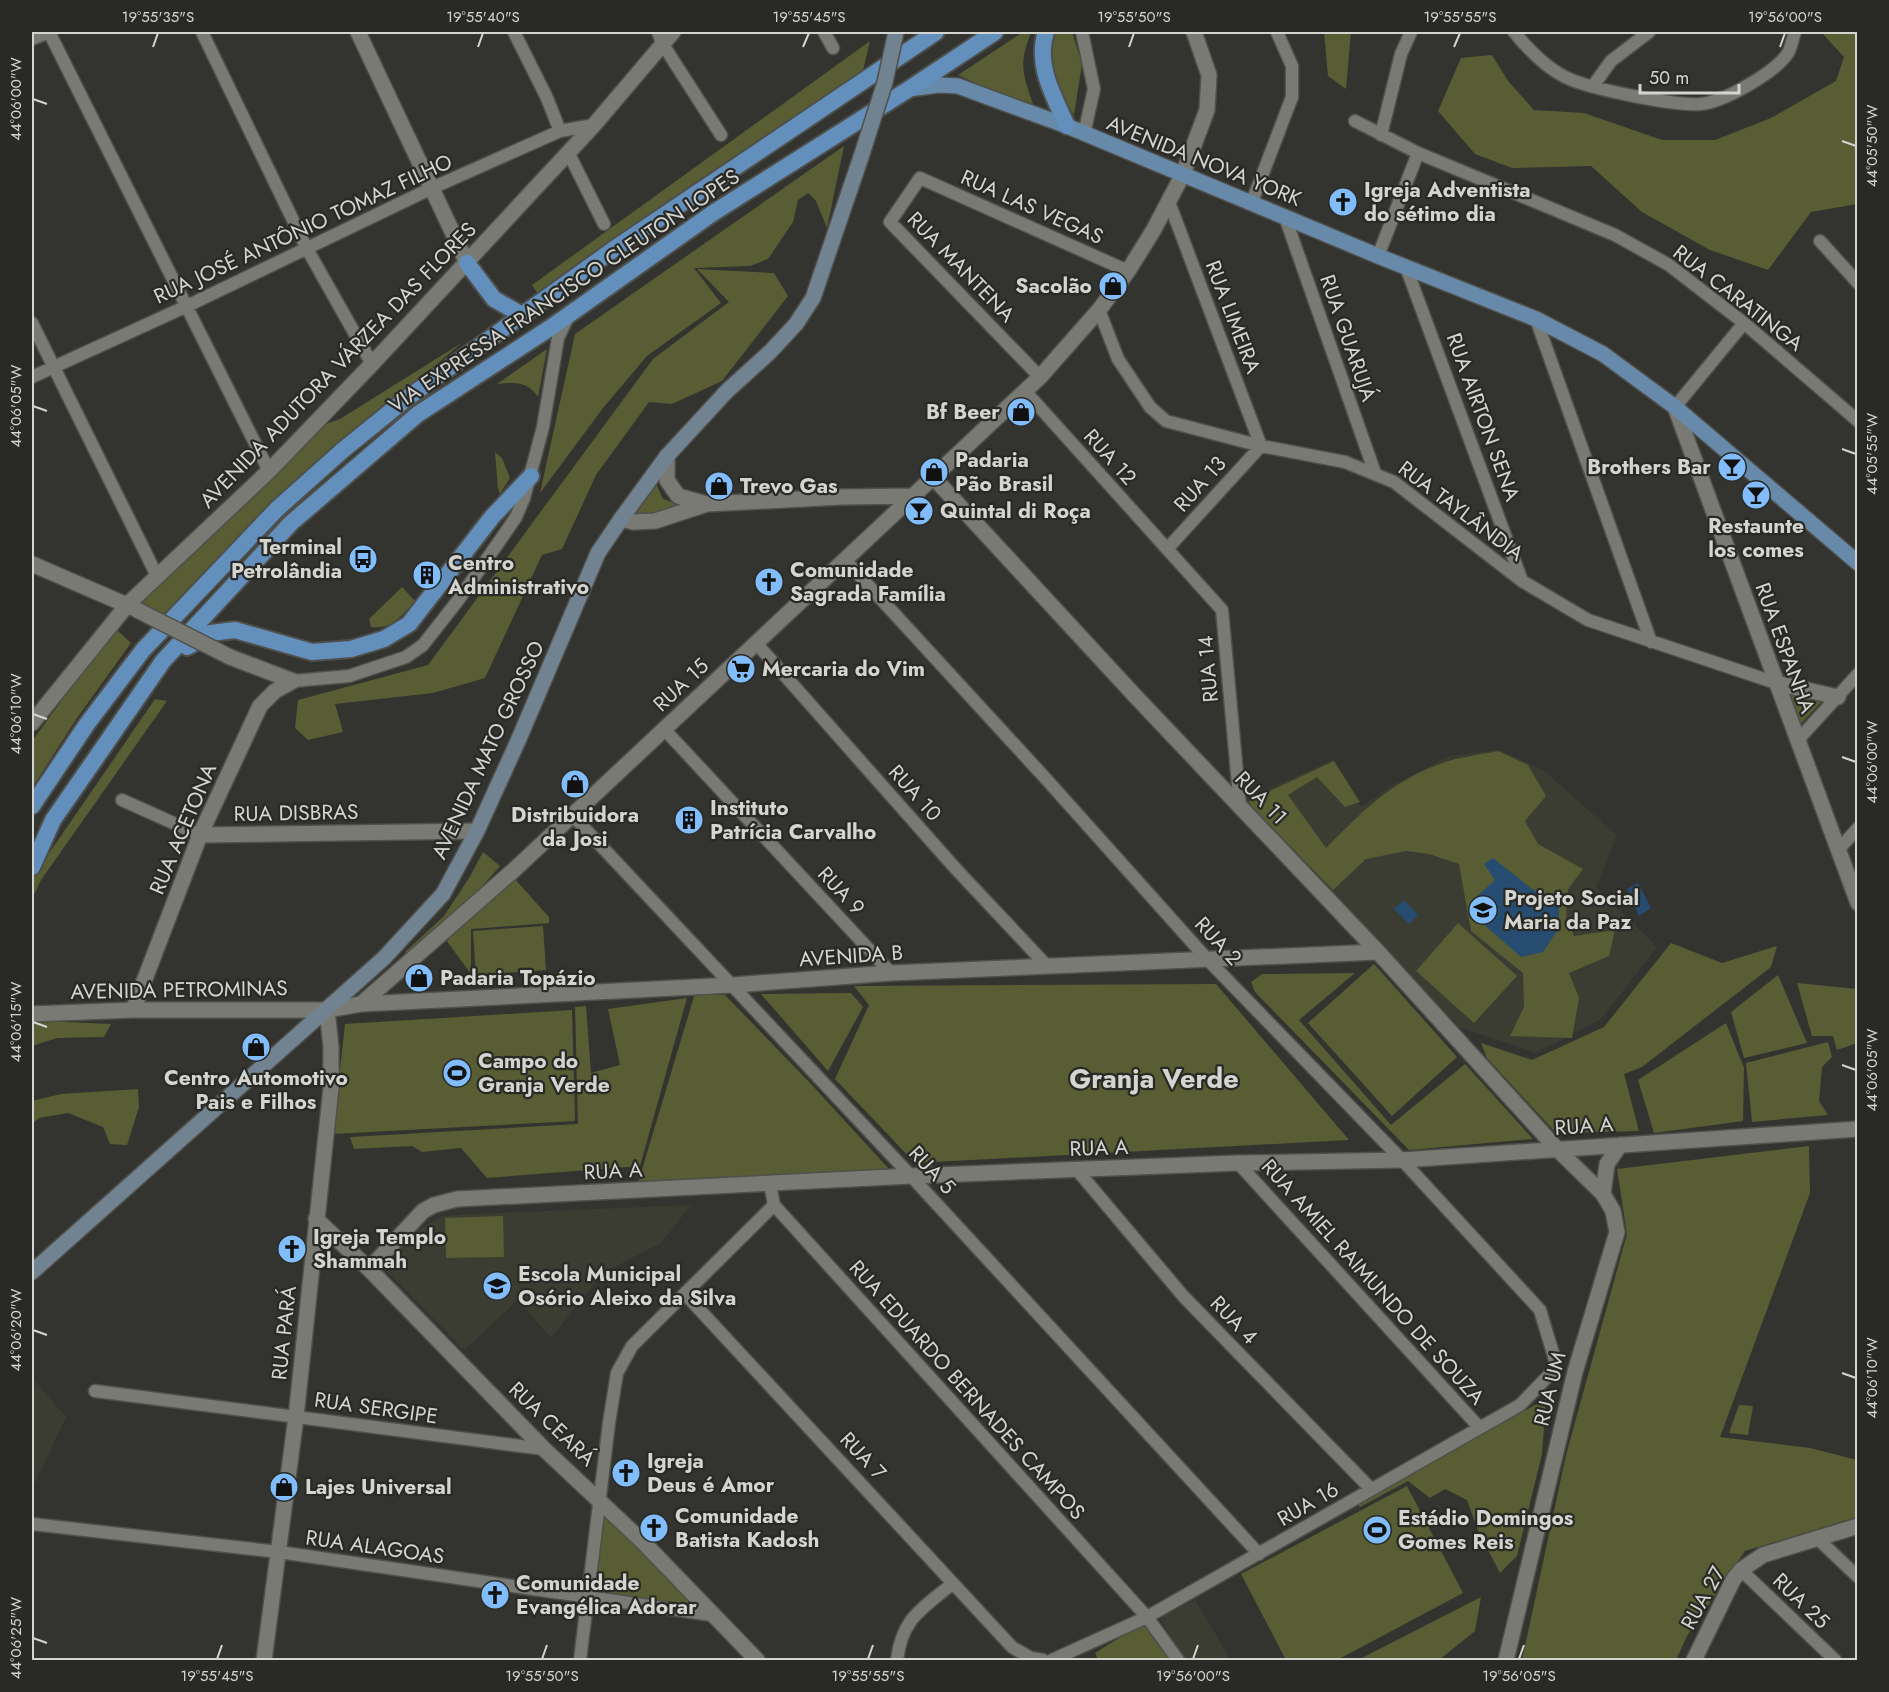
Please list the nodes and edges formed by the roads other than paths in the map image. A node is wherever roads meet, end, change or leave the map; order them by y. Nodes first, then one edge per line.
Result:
1 (49, 32) edge
2 (202, 32) edge
3 (358, 32) edge
4 (514, 32) edge
5 (824, 32) edge
6 (896, 32) edge
7 (936, 32) edge
8 (995, 32) edge
9 (1046, 32) edge
10 (1082, 32) edge
11 (1194, 32) edge
12 (1277, 32) edge
13 (1411, 32) edge
14 (1514, 32) edge
15 (1650, 32) edge
16 (1795, 32) edge
17 (664, 35) edge
18 (32, 39) edge
19 (833, 48) dead end
20 (1593, 86) junction
21 (909, 89) junction
22 (1355, 121) dead end
23 (594, 125) junction
24 (1067, 126) junction
25 (560, 131) junction
26 (1084, 134) junction
27 (721, 135) dead end
28 (1381, 135) junction
29 (568, 152) junction
30 (1418, 153) junction
31 (1183, 174) junction
32 (920, 178) joint
33 (432, 188) junction
34 (1169, 202) junction
35 (1252, 202) junction
36 (1285, 216) junction
37 (604, 224) dead end
38 (1820, 242) dead end
39 (306, 247) junction
40 (1378, 256) junction
41 (467, 263) junction
42 (1406, 267) junction
43 (1128, 271) junction
44 (1857, 283) edge
45 (187, 306) junction
46 (1100, 310) junction
47 (571, 312) junction
48 (522, 315) junction
49 (1536, 319) junction
50 (32, 323) edge
51 (1744, 323) junction
52 (372, 364) junction
53 (53, 367) junction
54 (32, 377) edge
55 (1040, 377) junction
56 (1025, 392) junction
57 (1675, 407) junction
58 (1857, 421) edge
59 (1261, 446) junction
60 (667, 456) junction
61 (268, 471) junction
62 (1375, 473) junction
63 (531, 476) junction
64 (933, 477) junction
65 (913, 496) junction
66 (707, 504) junction
67 (621, 519) junction
68 (1167, 549) junction
69 (845, 560) junction
70 (1857, 563) edge
71 (32, 564) edge
72 (157, 576) junction
73 (1522, 581) junction
74 (132, 607) junction
75 (1651, 642) junction
76 (756, 643) junction
77 (163, 661) junction
78 (1857, 674) edge
79 (293, 681) junction
80 (1776, 683) junction
81 (1839, 696) junction
82 (33, 718) edge
83 (664, 729) junction
84 (1797, 741) junction
85 (122, 800) dead end
86 (1240, 806) junction
87 (32, 807) edge
88 (572, 815) junction
89 (1857, 828) edge
90 (477, 831) junction
91 (200, 835) junction
92 (1838, 850) junction
93 (32, 867) edge
94 (1857, 903) edge
95 (1378, 952) junction
96 (1208, 960) junction
97 (1048, 967) junction
98 (891, 973) junction
99 (733, 985) junction
100 (361, 1004) junction
101 (133, 1010) junction
102 (327, 1010) junction
103 (32, 1014) edge
104 (1857, 1129) edge
105 (1620, 1145) junction
106 (1557, 1149) junction
107 (1402, 1160) junction
108 (1238, 1163) junction
109 (1077, 1170) junction
110 (911, 1176) junction
111 (770, 1184) junction
112 (1603, 1194) junction
113 (774, 1205) junction
114 (316, 1219) junction
115 (369, 1269) junction
116 (32, 1272) edge
117 (685, 1294) junction
118 (1553, 1371) junction
119 (1575, 1372) junction
120 (95, 1391) dead end
121 (296, 1417) junction
122 (1479, 1427) junction
123 (544, 1449) junction
124 (1371, 1490) junction
125 (600, 1500) junction
126 (32, 1524) edge
127 (1857, 1526) edge
128 (1818, 1539) junction
129 (279, 1552) junction
130 (1259, 1554) junction
131 (1741, 1570) junction
132 (1857, 1577) edge
133 (952, 1584) junction
134 (587, 1598) junction
135 (712, 1616) junction
136 (1147, 1617) junction
137 (1701, 1657) edge
138 (264, 1660) edge
139 (580, 1660) edge
140 (757, 1660) edge
141 (897, 1660) edge
142 (1043, 1660) edge
143 (1052, 1660) edge
144 (1178, 1660) edge
145 (1506, 1660) edge
146 (1835, 1660) edge

1 - 18 street
1 - 45 street
2 - 39 street
3 - 33 street
4 - 25 street
5 - 19 street
6 - 60 main road, AVENIDA MATO GROSSO, bridge
7 - 48 highway, VIA EXPRESSA FRANCISCO CLEUTON LOPES
8 - 21 highway, VIA EXPRESSA FRANCISCO CLEUTON LOPES
9 - 24 highway
10 - 26 street
11 - 31 street, RUA 15
12 - 35 street
13 - 28 street
14 - 20 street
15 - 20 street
16 - 20 street
17 - 23 street, AVENIDA ADUTORA VÁRZEA DAS FLORES
17 - 27 street
21 - 24 main road, AVENIDA NOVA YORK
21 - 47 highway, VIA EXPRESSA FRANCISCO CLEUTON LOPES
22 - 28 street, RUA CARATINGA
23 - 25 street, RUA JOSÉ ANTÔNIO TOMAZ FILHO
23 - 29 street, AVENIDA ADUTORA VÁRZEA DAS FLORES
24 - 26 main road, AVENIDA NOVA YORK
25 - 33 street, RUA JOSÉ ANTÔNIO TOMAZ FILHO
26 - 31 main road, AVENIDA NOVA YORK
28 - 30 street, RUA CARATINGA
29 - 37 street
29 - 41 street, AVENIDA ADUTORA VÁRZEA DAS FLORES
30 - 40 street
30 - 51 street, RUA CARATINGA
31 - 34 street, RUA 15
31 - 35 main road, AVENIDA NOVA YORK
32 - 43 street, RUA LAS VEGAS
32 - 55 street, RUA MANTENA
33 - 39 street, RUA JOSÉ ANTÔNIO TOMAZ FILHO
33 - 41 street
34 - 43 street, RUA 15
34 - 59 street, RUA LIMEIRA
35 - 36 main road, AVENIDA NOVA YORK
36 - 40 main road, AVENIDA NOVA YORK
36 - 62 street, RUA GUARUJÁ
38 - 44 street
39 - 45 street, RUA JOSÉ ANTÔNIO TOMAZ FILHO
39 - 52 street
40 - 42 main road, AVENIDA NOVA YORK
41 - 48 highway
41 - 52 street, AVENIDA ADUTORA VÁRZEA DAS FLORES
42 - 49 main road, AVENIDA NOVA YORK
42 - 73 street, RUA AIRTON SENA
43 - 46 street, RUA 15
45 - 53 street, RUA JOSÉ ANTÔNIO TOMAZ FILHO
45 - 61 street
46 - 55 street, RUA 15
46 - 59 street, RUA TAYLÂNDIA
47 - 63 street
47 - 77 highway, VIA EXPRESSA FRANCISCO CLEUTON LOPES
48 - 87 highway, VIA EXPRESSA FRANCISCO CLEUTON LOPES
49 - 57 main road, AVENIDA NOVA YORK
49 - 75 street
50 - 53 street
51 - 57 street
51 - 58 street, RUA CARATINGA
52 - 61 street, AVENIDA ADUTORA VÁRZEA DAS FLORES
53 - 54 street, RUA JOSÉ ANTÔNIO TOMAZ FILHO
53 - 72 street
55 - 56 street, RUA 15
56 - 64 street, RUA 15
56 - 68 street, RUA 12
57 - 70 main road, AVENIDA NOVA YORK
57 - 80 street, RUA ESPANHA
59 - 62 street, RUA TAYLÂNDIA
59 - 68 street, RUA 13
60 - 66 street
60 - 67 main road, AVENIDA MATO GROSSO
61 - 72 street, AVENIDA ADUTORA VÁRZEA DAS FLORES
62 - 73 street, RUA TAYLÂNDIA
63 - 77 highway
63 - 79 street
64 - 65 street, RUA 15
64 - 86 street, RUA 11
65 - 66 street
65 - 69 street, RUA 15
66 - 67 street
67 - 90 main road, AVENIDA MATO GROSSO
68 - 86 street, RUA 14
69 - 76 street, RUA 15
69 - 96 street, RUA 2
71 - 74 street
72 - 74 street, AVENIDA ADUTORA VÁRZEA DAS FLORES
73 - 75 street, RUA TAYLÂNDIA
74 - 79 street, bridge
74 - 82 street, AVENIDA ADUTORA VÁRZEA DAS FLORES
75 - 80 street, RUA TAYLÂNDIA
76 - 83 street, RUA 15
76 - 97 street, RUA 10
77 - 93 highway, VIA EXPRESSA FRANCISCO CLEUTON LOPES
78 - 81 street
79 - 91 street, RUA ACETONA
80 - 81 street
80 - 84 street, RUA ESPANHA
81 - 84 street
83 - 88 street, RUA 15
83 - 98 street, RUA 9
84 - 92 street, RUA ESPANHA
85 - 91 street, RUA DISBRAS
86 - 95 street, RUA 11
88 - 99 street, RUA 5
88 - 100 street, RUA 15
89 - 92 street
90 - 91 street, RUA DISBRAS
90 - 102 main road, AVENIDA MATO GROSSO
91 - 101 street, RUA ACETONA
92 - 94 street, RUA ESPANHA
95 - 96 street, AVENIDA B
95 - 106 street, RUA 11
96 - 97 street, AVENIDA B
96 - 107 street, RUA 2
97 - 98 street, AVENIDA B
98 - 99 street, AVENIDA B
99 - 100 street, AVENIDA B
99 - 110 street, RUA 5
100 - 102 street, AVENIDA B
101 - 102 street, AVENIDA PETROMINAS
101 - 103 street, AVENIDA PETROMINAS
102 - 114 street, RUA PARÁ
102 - 116 main road, AVENIDA MATO GROSSO
104 - 105 street, RUA A
105 - 106 street, RUA A
105 - 112 street
106 - 107 street, RUA A
106 - 112 street, RUA UM
107 - 108 street, RUA A
107 - 118 street, RUA 2
108 - 109 street, RUA A
108 - 122 street, RUA AMIEL RAIMUNDO DE SOUZA
109 - 110 street, RUA A
109 - 124 street, RUA 4
110 - 111 street, RUA A
110 - 130 street, RUA 5
111 - 113 street
111 - 115 street, RUA A
112 - 119 street, RUA UM
113 - 117 street
113 - 136 street, RUA EDUARDO BERNADES CAMPOS
114 - 115 street, RUA CEARÁ
114 - 121 street, RUA PARÁ
115 - 123 street, RUA CEARÁ
117 - 125 street
117 - 133 street, RUA 7
118 - 119 street
118 - 122 street, RUA 16
119 - 145 street, RUA UM
120 - 121 street, RUA SERGIPE
121 - 123 street, RUA SERGIPE
121 - 129 street, RUA PARÁ
122 - 124 street, RUA 16
123 - 125 street, RUA CEARÁ
124 - 130 street, RUA 16
125 - 134 street
125 - 135 street, RUA CEARÁ
126 - 129 street, RUA ALAGOAS
127 - 128 street, RUA 27
128 - 131 street, RUA 27
128 - 132 street
129 - 134 street, RUA ALAGOAS
129 - 138 street, RUA PARÁ
130 - 136 street, RUA 16
131 - 137 street, RUA 27
131 - 146 street, RUA 25
133 - 141 street
133 - 142 street, RUA 7
134 - 135 street, RUA ALAGOAS
134 - 139 street
135 - 140 street, RUA CEARÁ
136 - 143 street, RUA 16
136 - 144 street, RUA EDUARDO BERNADES CAMPOS

